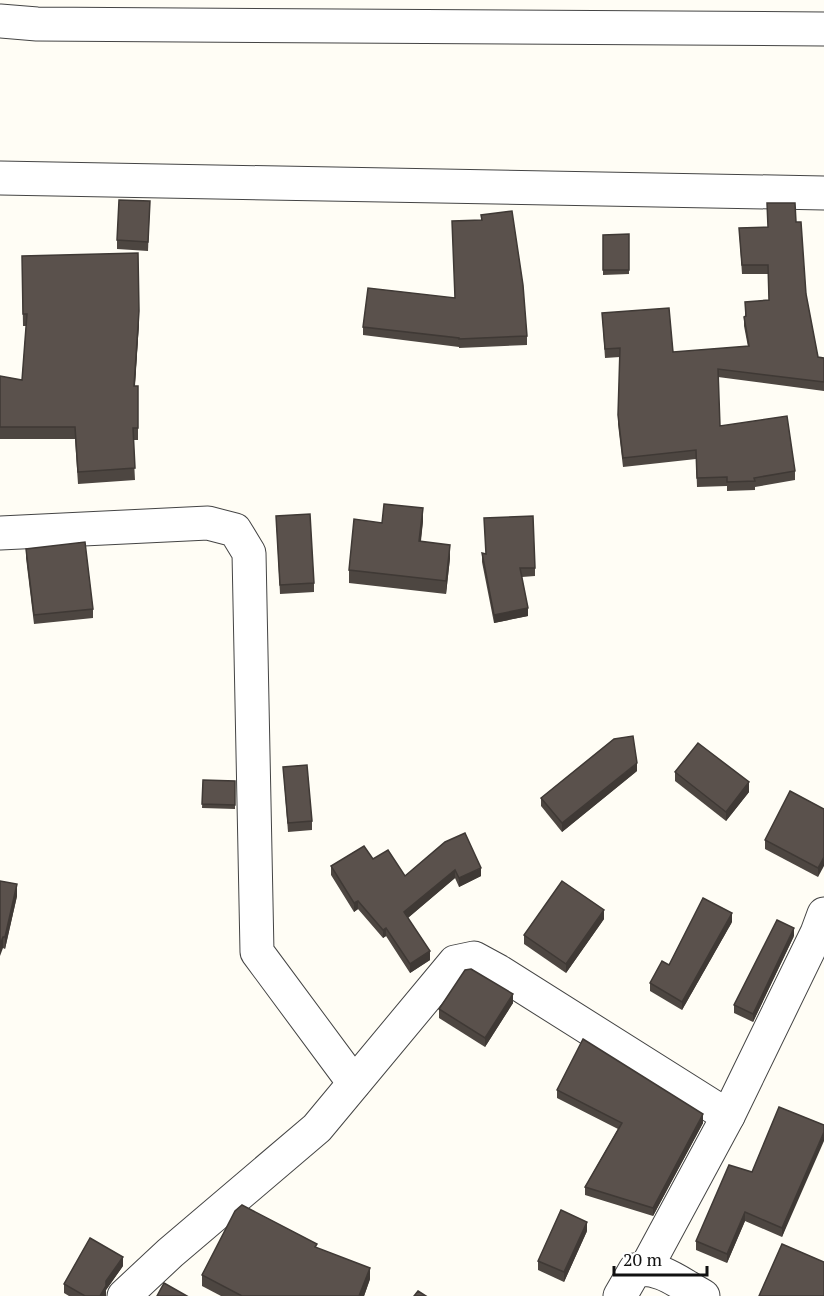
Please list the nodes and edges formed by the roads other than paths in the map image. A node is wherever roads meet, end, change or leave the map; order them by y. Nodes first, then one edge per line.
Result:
1 (0, 21) edge
2 (824, 29) edge
3 (0, 178) edge
4 (824, 193) edge
5 (0, 533) edge
6 (822, 928) edge
7 (354, 1083) junction
8 (728, 1116) junction
9 (646, 1268) junction
10 (124, 1296) edge
11 (620, 1296) edge
12 (703, 1296) edge

1 - 2 street
3 - 4 street
5 - 7 street
6 - 8 street
7 - 8 street
7 - 10 street
8 - 9 street
9 - 11 street
9 - 12 street

